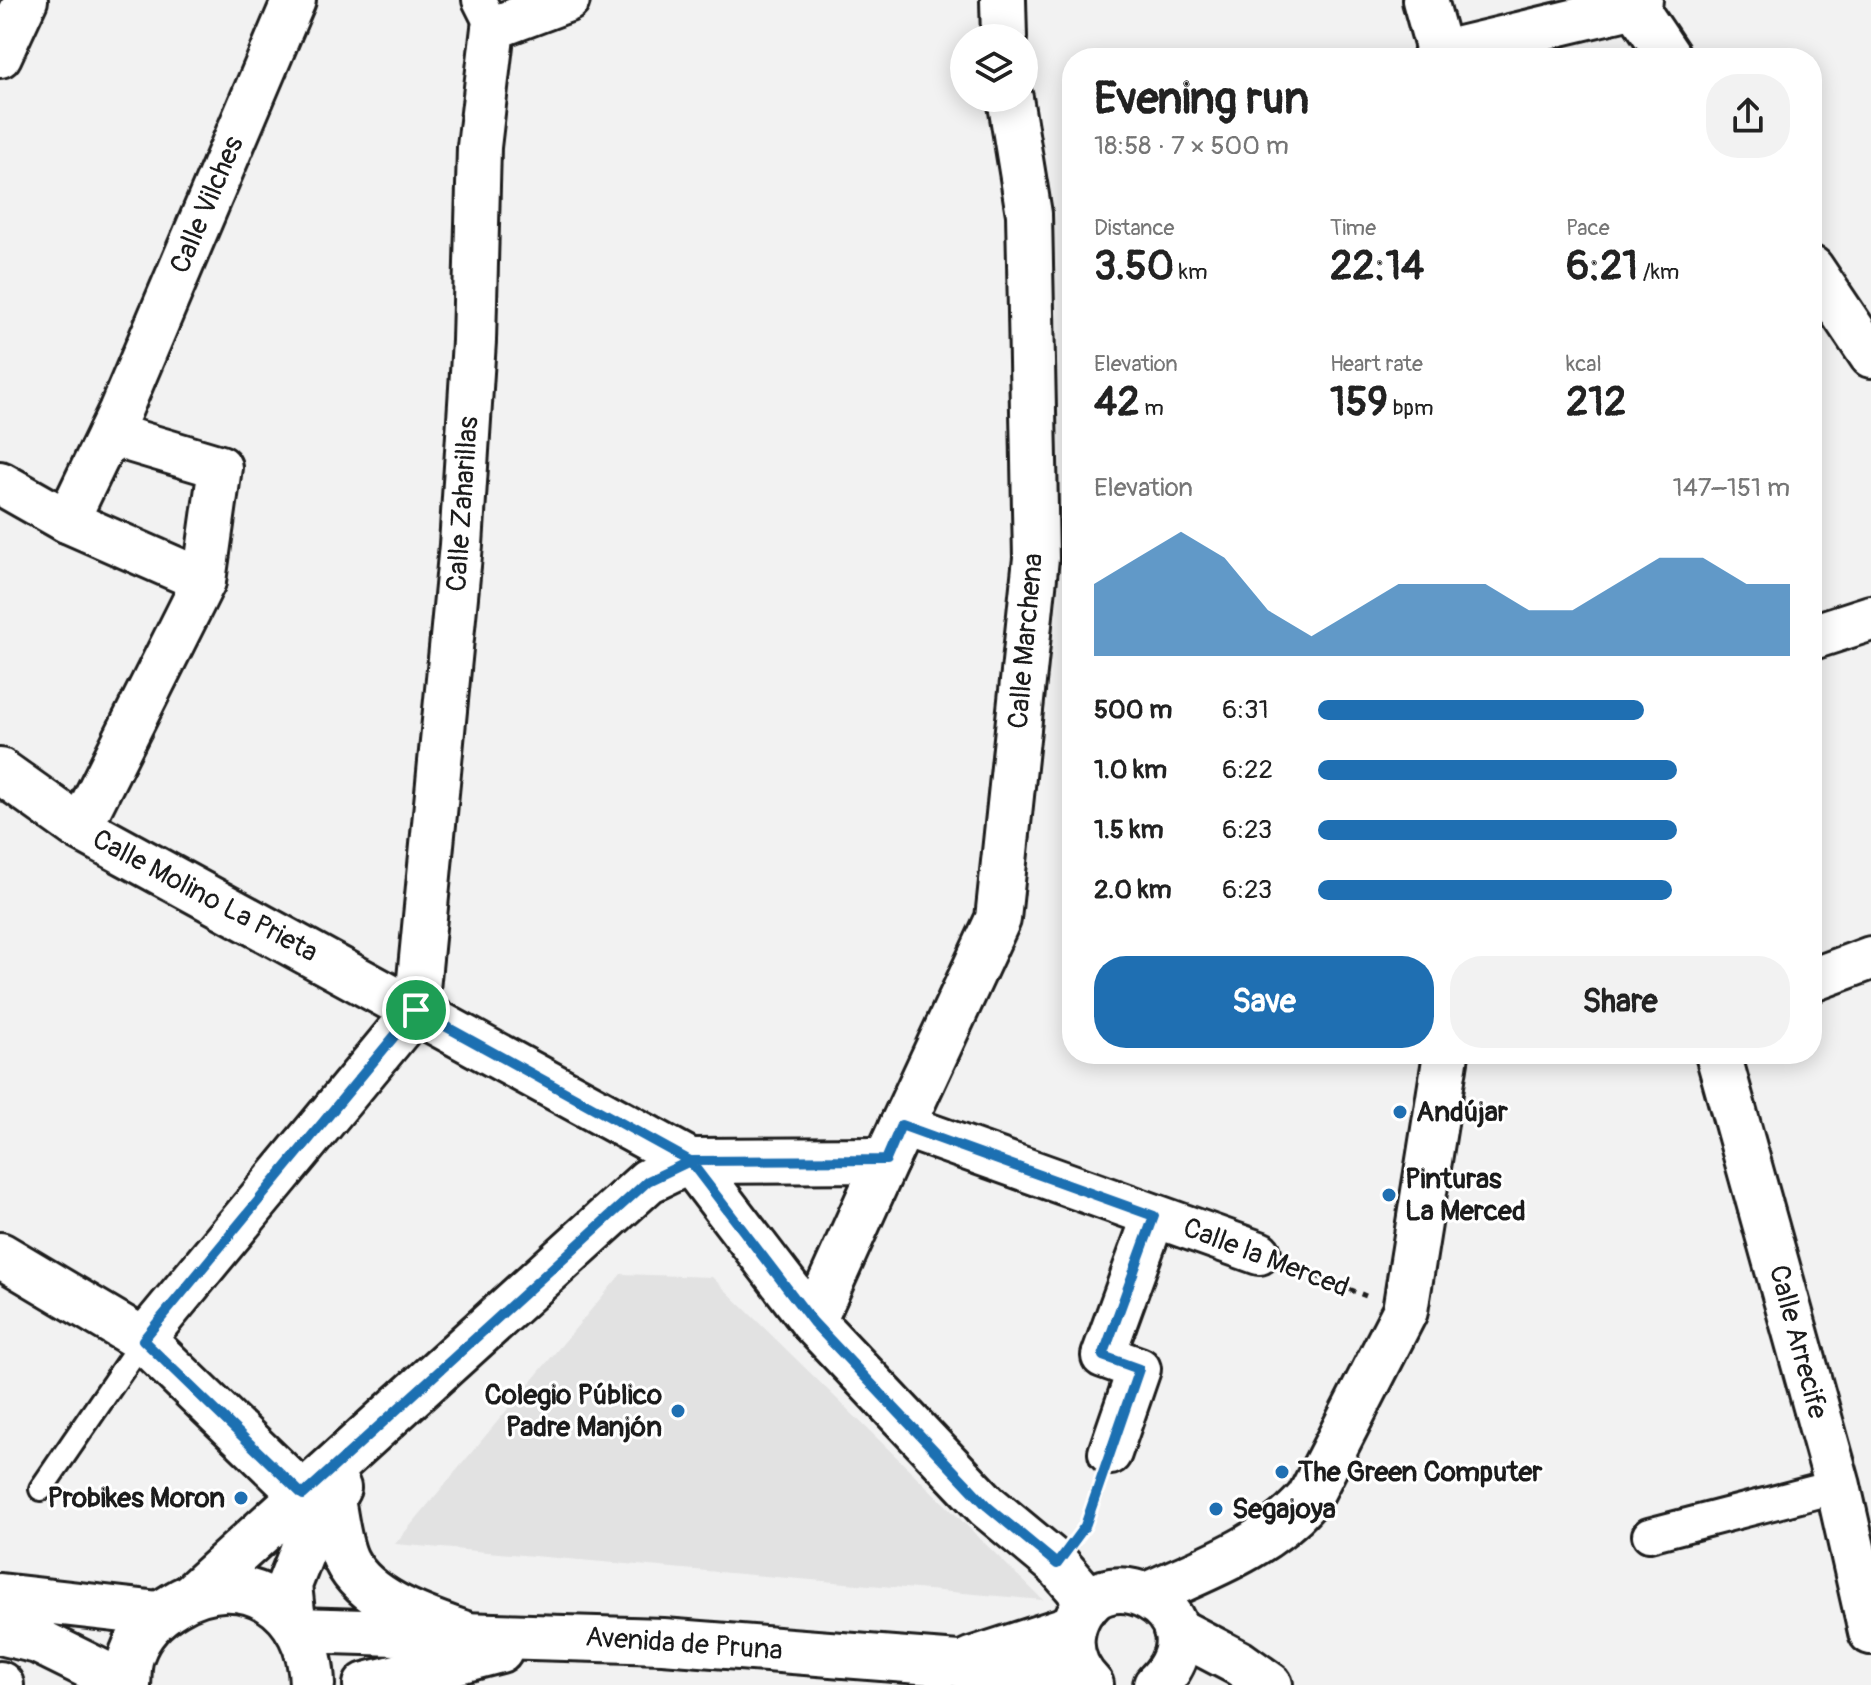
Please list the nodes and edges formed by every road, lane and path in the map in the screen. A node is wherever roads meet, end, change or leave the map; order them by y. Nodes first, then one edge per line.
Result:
1 (26, 0) edge
2 (294, 0) edge
3 (568, 0) edge
4 (1003, 0) edge
5 (1425, 0) edge
6 (1638, 3) edge
7 (486, 14) edge
8 (1004, 24) edge
9 (1436, 48) edge
10 (1468, 48) edge
11 (1664, 48) edge
12 (0, 56) edge
13 (1012, 112) edge
14 (1822, 283) edge
15 (1871, 356) edge
16 (114, 422) junction
17 (0, 483) edge
18 (67, 521) junction
19 (204, 581) junction
20 (1871, 618) edge
21 (1822, 634) edge
22 (0, 771) edge
23 (80, 828) junction
24 (1871, 958) edge
25 (1822, 976) edge
26 (416, 1010) junction
27 (1444, 1064) edge
28 (1721, 1064) edge
29 (893, 1143) junction
30 (690, 1161) junction
31 (1154, 1216) junction
32 (1259, 1253) joint
33 (0, 1255) edge
34 (1405, 1311) junction
35 (813, 1322) junction
36 (143, 1340) junction
37 (1110, 1453) joint
38 (1838, 1486) junction
39 (41, 1489) dead end
40 (317, 1497) junction
41 (1649, 1535) dead end
42 (1057, 1564) junction
43 (1147, 1595) junction
44 (0, 1596) edge
45 (176, 1604) junction
46 (1081, 1614) junction
47 (296, 1625) junction
48 (1176, 1630) junction
49 (0, 1632) edge
50 (1871, 1632) edge
51 (467, 1635) junction
52 (554, 1636) junction
53 (958, 1664) junction
54 (1086, 1680) edge
55 (128, 1685) edge
56 (312, 1685) edge
57 (366, 1685) edge
58 (1157, 1685) edge
59 (1270, 1685) edge

1 - 12 street
2 - 16 street, Calle Vilches
3 - 7 street
4 - 8 street
5 - 9 street
6 - 10 street
6 - 11 street
7 - 26 street, Calle Zaharillas
13 - 29 street, Calle Marchena
14 - 15 street
16 - 18 street, Calle Vilches
16 - 19 street
17 - 18 street
18 - 19 street
19 - 23 street
20 - 21 street
22 - 23 street, Calle Molino La Prieta
23 - 26 street, Calle Molino La Prieta
24 - 25 street
26 - 30 street
26 - 36 street
27 - 34 street
28 - 38 street, Calle Arrecife
29 - 30 street
29 - 31 street, Calle la Merced
29 - 35 street, Calle Marchena
30 - 35 street
30 - 40 street
31 - 32 street, Calle la Merced
31 - 37 street
32 - 34 path, Calle la Merced
33 - 36 street
34 - 43 street
35 - 42 street
36 - 39 lane
36 - 40 street
37 - 42 path
38 - 41 street
38 - 50 street, Calle Arrecife
40 - 45 street
40 - 47 street
40 - 51 street
42 - 46 street
43 - 46 street, Avenida de Pruna
43 - 48 street
44 - 45 street
45 - 47 street
45 - 55 street
46 - 53 street, Avenida de Pruna
46 - 54 street
47 - 51 street, Avenida de Pruna
47 - 56 street
48 - 58 street
48 - 59 street
49 - 55 street
51 - 52 street, Avenida de Pruna
52 - 53 street, Avenida de Pruna
52 - 57 street, Avenida de Pruna
53 - 54 street, Avenida de Pruna

